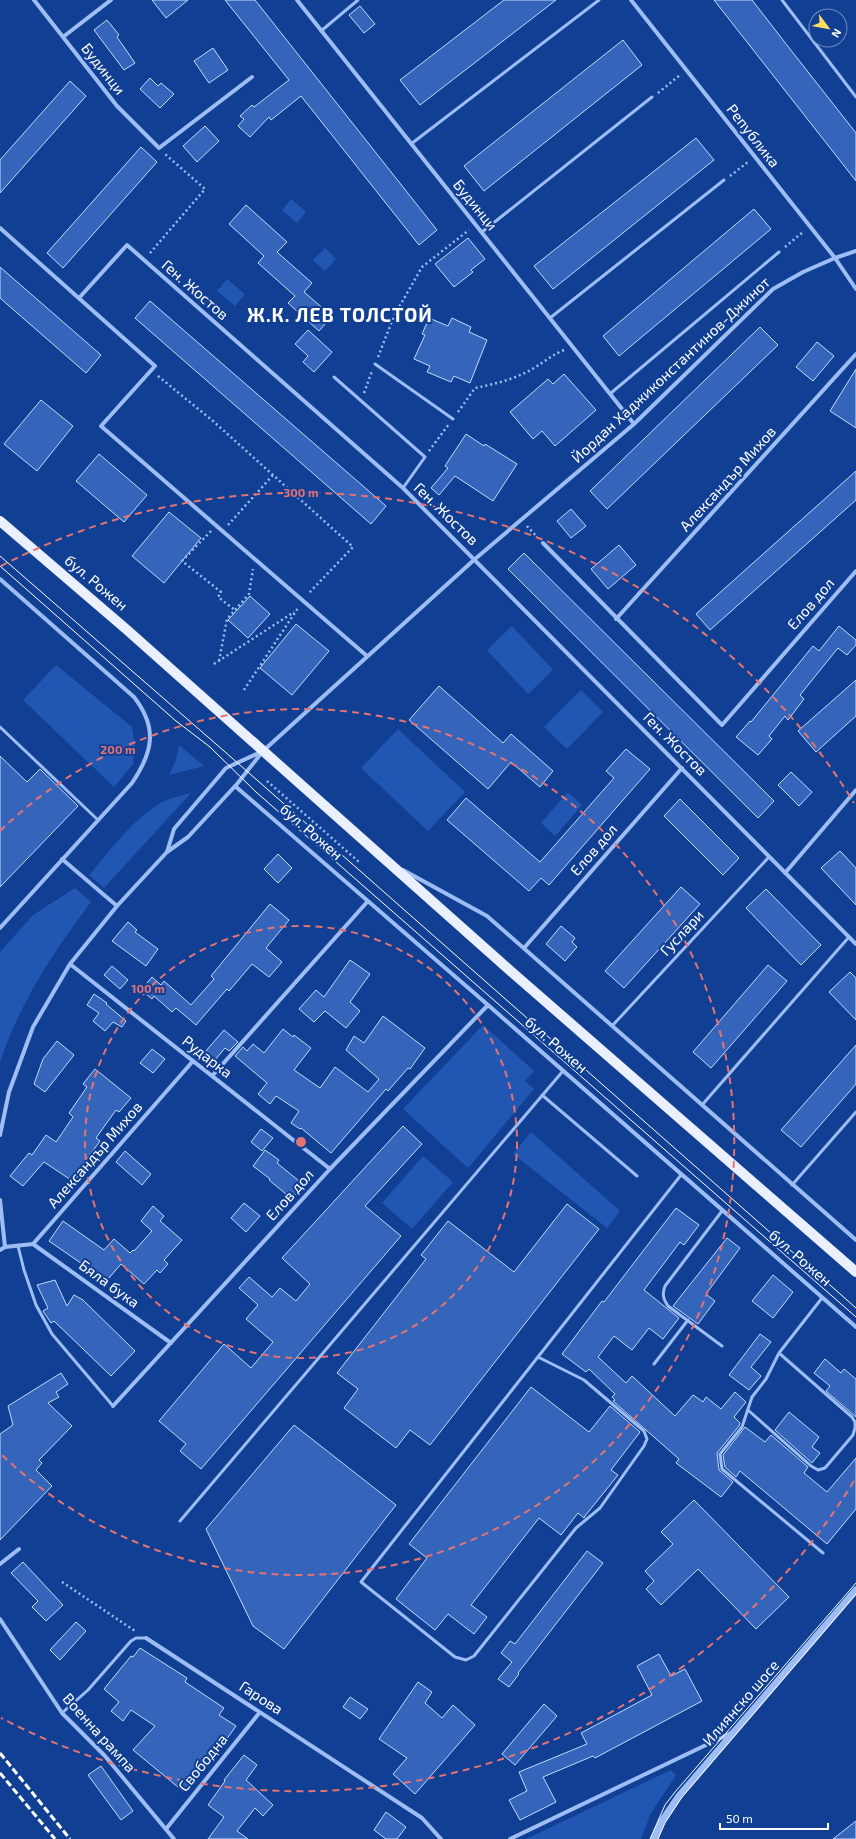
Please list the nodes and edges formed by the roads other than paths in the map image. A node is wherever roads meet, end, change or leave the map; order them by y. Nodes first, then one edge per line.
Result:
1 (34, 0) edge
2 (111, 0) edge
3 (297, 0) edge
4 (358, 0) edge
5 (599, 0) edge
6 (631, 0) edge
7 (782, 0) edge
8 (321, 31) junction
9 (63, 38) junction
10 (252, 77) dead end
11 (856, 96) edge
12 (652, 97) road end
13 (411, 144) junction
14 (724, 180) road end
15 (0, 228) edge
16 (482, 232) junction
17 (856, 251) edge
18 (779, 252) road end
19 (835, 258) junction
20 (856, 288) edge
21 (79, 298) junction
22 (550, 318) junction
23 (856, 354) edge
24 (375, 364) road end
25 (334, 377) dead end
26 (611, 393) junction
27 (453, 419) road end
28 (634, 424) junction
29 (403, 488) junction
30 (0, 521) edge
31 (543, 543) road end
32 (475, 559) junction
33 (856, 571) edge
34 (0, 579) edge
35 (616, 619) junction
36 (367, 656) junction
37 (0, 728) edge
38 (264, 751) junction
39 (682, 768) junction
40 (235, 786) junction
41 (856, 790) edge
42 (98, 820) junction
43 (167, 852) junction
44 (769, 856) junction
45 (62, 859) junction
46 (387, 861) junction
47 (785, 873) junction
48 (368, 901) junction
49 (117, 906) junction
50 (0, 928) edge
51 (849, 937) junction
52 (856, 944) edge
53 (524, 948) junction
54 (70, 964) junction
55 (488, 1005) junction
56 (612, 1026) junction
57 (193, 1061) junction
58 (563, 1071) junction
59 (212, 1076) junction
60 (542, 1095) junction
61 (702, 1106) junction
62 (856, 1112) edge
63 (0, 1135) edge
64 (330, 1169) junction
65 (681, 1175) junction
66 (637, 1176) dead end
67 (792, 1185) junction
68 (0, 1200) edge
69 (722, 1210) junction
70 (856, 1240) edge
71 (33, 1244) junction
72 (18, 1246) junction
73 (5, 1247) junction
74 (0, 1250) edge
75 (856, 1272) edge
76 (822, 1298) junction
77 (688, 1320) junction
78 (856, 1327) edge
79 (171, 1343) junction
80 (722, 1346) dead end
81 (779, 1353) junction
82 (538, 1357) junction
83 (654, 1364) dead end
84 (113, 1406) joint
85 (748, 1410) junction
86 (180, 1521) dead end
87 (19, 1549) dead end
88 (823, 1553) dead end
89 (0, 1564) edge
90 (856, 1590) edge
91 (0, 1619) edge
92 (146, 1638) joint
93 (260, 1712) junction
94 (62, 1713) junction
95 (734, 1731) junction
96 (166, 1829) junction
97 (174, 1839) edge
98 (441, 1839) edge
99 (510, 1839) edge
100 (654, 1839) edge

1 - 9 street, Будинци
2 - 9 street
3 - 8 street, Будинци
4 - 8 lane
5 - 13 lane
6 - 19 street, Република
7 - 11 lane
8 - 13 street, Будинци
9 - 10 street, Будинци
12 - 16 lane
13 - 16 street, Будинци
14 - 22 lane
15 - 21 street
16 - 22 street, Будинци
17 - 19 street, Йордан Хаджиконстантинов-Джинот
18 - 26 lane
19 - 20 street, Република
19 - 28 street, Йордан Хаджиконстантинов-Джинот
21 - 29 street, Ген. Жостов
21 - 36 street
22 - 26 street, Будинци
23 - 35 street, Александър Михов
24 - 27 lane
25 - 29 lane
26 - 28 street, Будинци
28 - 32 street, Йордан Хаджиконстантинов-Джинот
29 - 32 street, Ген. Жостов
30 - 38 main road, бул. Рожен
31 - 35 street
32 - 36 street, Йордан Хаджиконстантинов-Джинот
32 - 39 street, Ген. Жостов
33 - 35 street, Елов дол
34 - 42 street
36 - 38 street, Йордан Хаджиконстантинов-Джинот
37 - 42 lane
38 - 40 street
38 - 43 street
38 - 46 main road, бул. Рожен
39 - 44 street, Ген. Жостов
39 - 53 street, Елов дол
40 - 43 street
40 - 48 street, бул. Рожен
41 - 47 street
42 - 45 street
43 - 49 street
44 - 47 street, Ген. Жостов
44 - 56 lane, Гуслари
45 - 49 street
45 - 50 street
46 - 53 street, бул. Рожен
46 - 75 main road, бул. Рожен
47 - 51 street, Ген. Жостов
48 - 55 street, бул. Рожен
48 - 59 street
49 - 54 street
51 - 52 street, Ген. Жостов
51 - 61 lane
53 - 56 street, бул. Рожен
54 - 57 street, Рударка
54 - 63 street
55 - 58 street, бул. Рожен
55 - 64 street, Елов дол
56 - 61 street, бул. Рожен
57 - 59 street, Рударка
57 - 71 street, Александър Михов
58 - 60 lane
58 - 65 street, бул. Рожен
59 - 64 street, Рударка
60 - 66 lane
60 - 86 lane
61 - 67 street, бул. Рожен
62 - 67 lane
64 - 79 street, Елов дол
65 - 69 street, бул. Рожен
65 - 82 lane
67 - 70 street, бул. Рожен
68 - 73 street
69 - 76 street, бул. Рожен
69 - 77 lane
71 - 72 street
71 - 79 street, Бяла бука
72 - 73 street
72 - 84 lane
73 - 74 street
76 - 78 street, бул. Рожен
76 - 81 lane
77 - 80 lane
77 - 83 lane
79 - 84 street, Елов дол
81 - 85 lane
81 - 85 lane
82 - 82 lane
85 - 88 lane
87 - 89 street
90 - 95 street, Илиянско шосе
91 - 94 street, Военна рампа
92 - 93 street, Гарова
92 - 94 lane
93 - 96 street, Свободна
93 - 98 street, Гарова
94 - 96 street, Военна рампа
95 - 99 street
95 - 100 street, Илиянско шосе
96 - 97 street, Военна рампа

